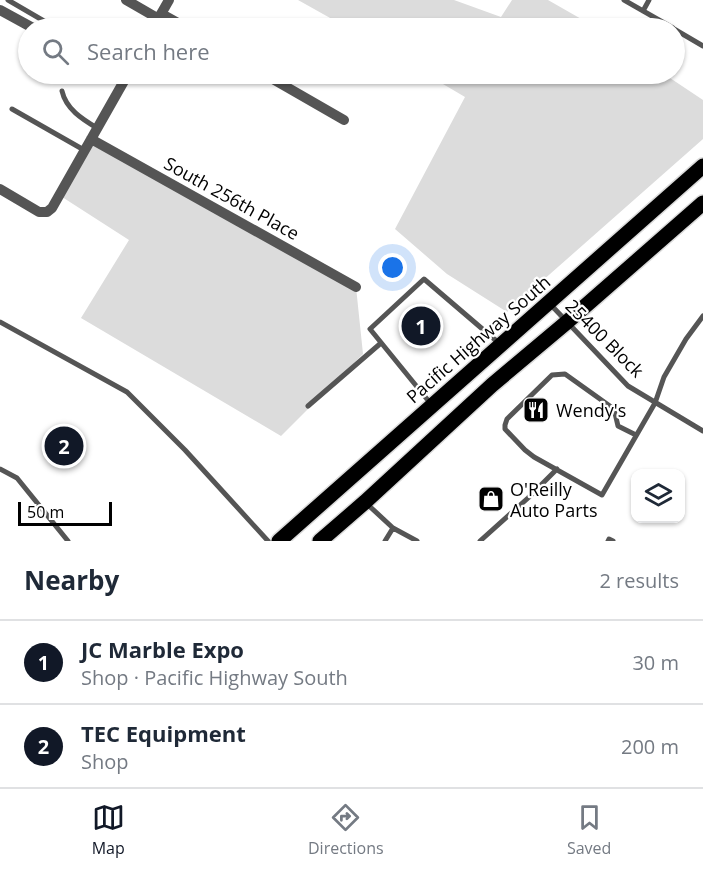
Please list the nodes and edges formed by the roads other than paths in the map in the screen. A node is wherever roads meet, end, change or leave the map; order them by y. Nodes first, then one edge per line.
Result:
1 (8, 0) edge
2 (126, 0) edge
3 (169, 0) edge
4 (624, 0) edge
5 (649, 0) edge
6 (0, 10) edge
7 (643, 11) junction
8 (39, 18) edge
9 (155, 18) edge
10 (159, 18) edge
11 (655, 18) edge
12 (18, 20) edge
13 (685, 35) edge
14 (703, 46) edge
15 (122, 84) edge
16 (281, 84) edge
17 (62, 91) dead end
18 (12, 109) dead end
19 (344, 120) dead end
20 (97, 128) junction
21 (91, 139) junction
22 (84, 150) junction
23 (703, 166) edge
24 (0, 189) edge
25 (703, 203) edge
26 (356, 287) dead end
27 (549, 303) junction
28 (703, 316) edge
29 (0, 322) edge
30 (567, 322) junction
31 (381, 342) junction
32 (501, 345) junction
33 (655, 403) junction
34 (432, 405) junction
35 (308, 406) dead end
36 (703, 431) edge
37 (636, 435) junction
38 (0, 469) edge
39 (557, 469) junction
40 (365, 502) junction
41 (393, 528) junction
42 (68, 541) edge
43 (268, 541) edge
44 (279, 541) edge
45 (320, 541) edge
46 (385, 541) edge
47 (417, 541) edge
48 (480, 541) edge
49 (608, 541) edge
50 (613, 541) edge

1 - 8 lane
2 - 9 street
3 - 10 street
4 - 7 lane
5 - 7 lane
6 - 12 street
7 - 11 lane
13 - 14 lane
15 - 20 street
16 - 19 street
17 - 20 lane
18 - 22 lane
20 - 21 street
21 - 22 street
21 - 26 street, South 256th Place
22 - 24 street
23 - 27 main road, Pacific Highway South
25 - 30 main road
27 - 30 lane, 25400 Block
27 - 32 main road, Pacific Highway South
28 - 33 lane
29 - 43 lane
30 - 33 lane, 25400 Block
30 - 40 main road
31 - 32 lane
31 - 34 lane
31 - 35 lane
32 - 34 main road, Pacific Highway South
33 - 36 lane, 25400 Block
33 - 37 lane
34 - 44 main road, Pacific Highway South
37 - 39 lane
37 - 39 lane
38 - 42 lane
39 - 48 lane
40 - 41 lane
40 - 45 main road
41 - 46 lane
41 - 47 lane
49 - 50 lane

